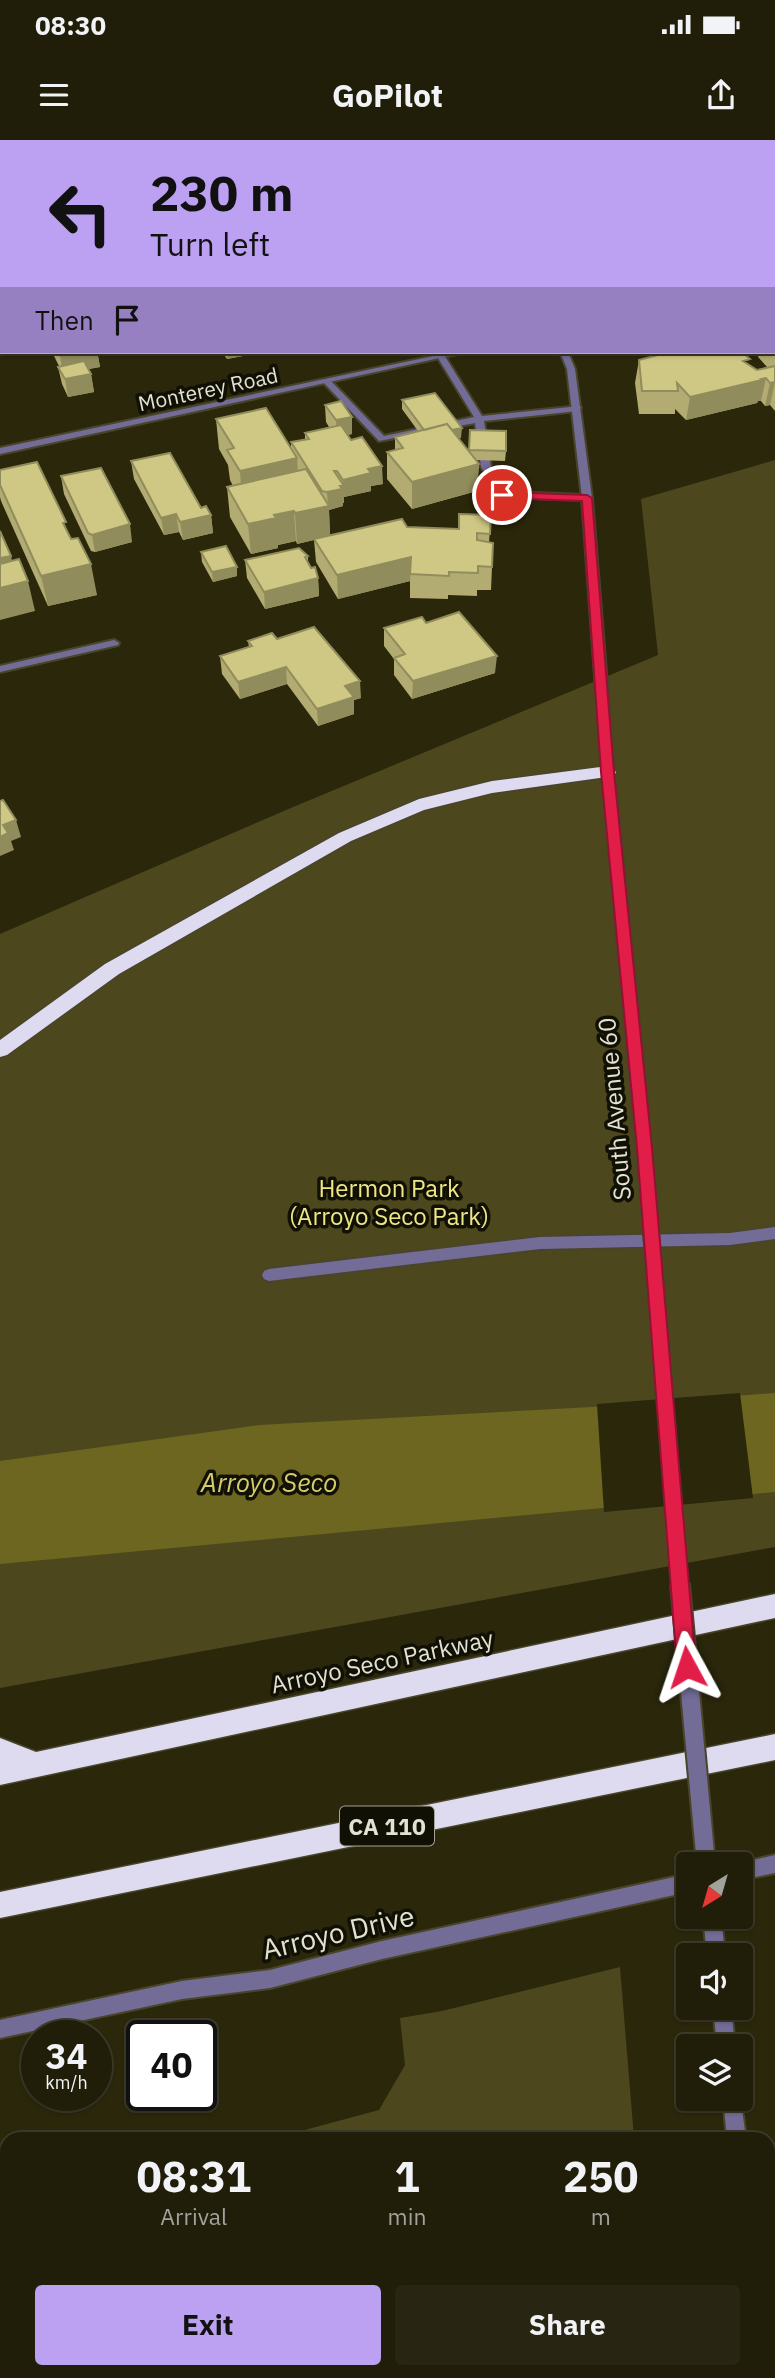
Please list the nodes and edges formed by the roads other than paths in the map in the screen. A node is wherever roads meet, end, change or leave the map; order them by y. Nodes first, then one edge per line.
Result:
1 (456, 354) edge
2 (565, 354) edge
3 (442, 358) junction
4 (327, 382) junction
5 (577, 408) junction
6 (479, 419) junction
7 (0, 451) edge
8 (587, 498) junction
9 (114, 643) dead end
10 (0, 669) edge
11 (608, 772) junction
12 (0, 1050) edge
13 (775, 1233) edge
14 (269, 1275) dead end
15 (775, 1606) edge
16 (775, 1747) edge
17 (0, 1751) edge
18 (35, 1764) junction
19 (0, 1772) edge
20 (705, 1852) edge
21 (775, 1864) edge
22 (753, 1868) edge
23 (676, 1886) edge
24 (0, 1905) edge
25 (0, 2029) edge
26 (733, 2111) edge
27 (735, 2132) edge

1 - 3 street, Monterey Road
2 - 5 street, South Avenue 60
3 - 4 street, Monterey Road
3 - 6 street
4 - 6 street
4 - 7 street, Monterey Road
5 - 6 street
5 - 8 street, South Avenue 60
6 - 8 street
8 - 11 street, South Avenue 60
9 - 10 street
11 - 12 highway
11 - 20 street, South Avenue 60, bridge
13 - 14 street
15 - 18 highway, Arroyo Seco Parkway
16 - 24 highway, CA 110
17 - 18 highway
18 - 19 highway, Arroyo Seco Parkway
21 - 22 street
23 - 25 street, Arroyo Drive
26 - 27 street

